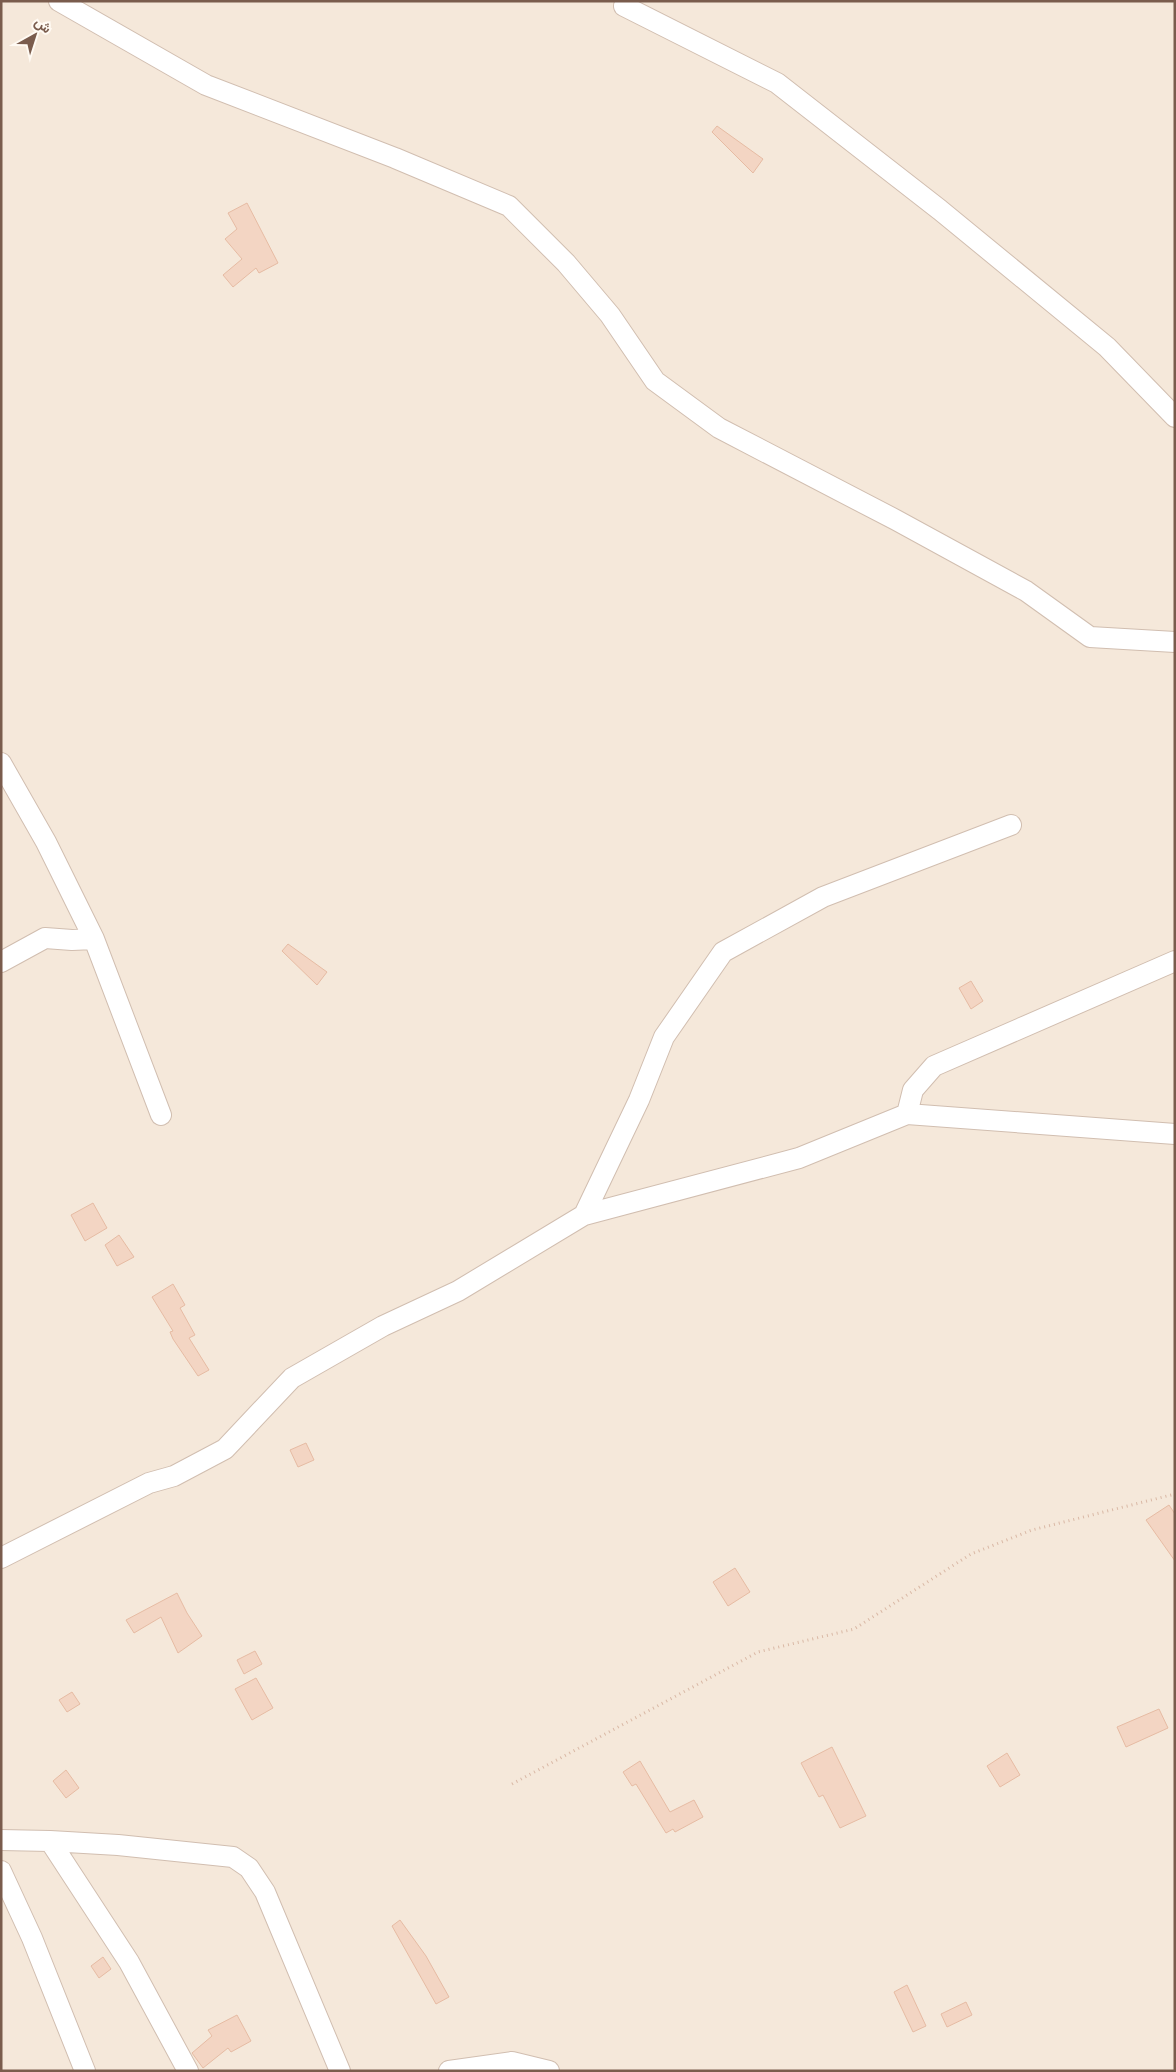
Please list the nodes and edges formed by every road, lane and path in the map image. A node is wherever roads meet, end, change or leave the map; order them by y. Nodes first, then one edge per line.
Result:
1 (58, 1) edge
2 (624, 6) dead end
3 (1175, 417) edge
4 (1175, 642) edge
5 (1, 762) edge
6 (1011, 825) dead end
7 (94, 938) junction
8 (1175, 961) edge
9 (1, 962) edge
10 (907, 1114) junction
11 (160, 1115) dead end
12 (1175, 1134) edge
13 (584, 1215) junction
14 (1175, 1494) edge
15 (1, 1558) edge
16 (512, 1784) dead end
17 (1, 1840) edge
18 (50, 1841) junction
19 (1, 1871) edge
20 (85, 2071) edge
21 (188, 2071) edge
22 (340, 2071) edge
23 (449, 2071) edge
24 (549, 2071) edge

1 - 4 street
2 - 3 street
5 - 7 street
6 - 13 street
7 - 9 street
7 - 11 street
8 - 10 street
10 - 12 street
10 - 13 street
13 - 15 street
14 - 16 path
17 - 18 street
18 - 21 street
18 - 22 street
19 - 20 street
23 - 24 street

